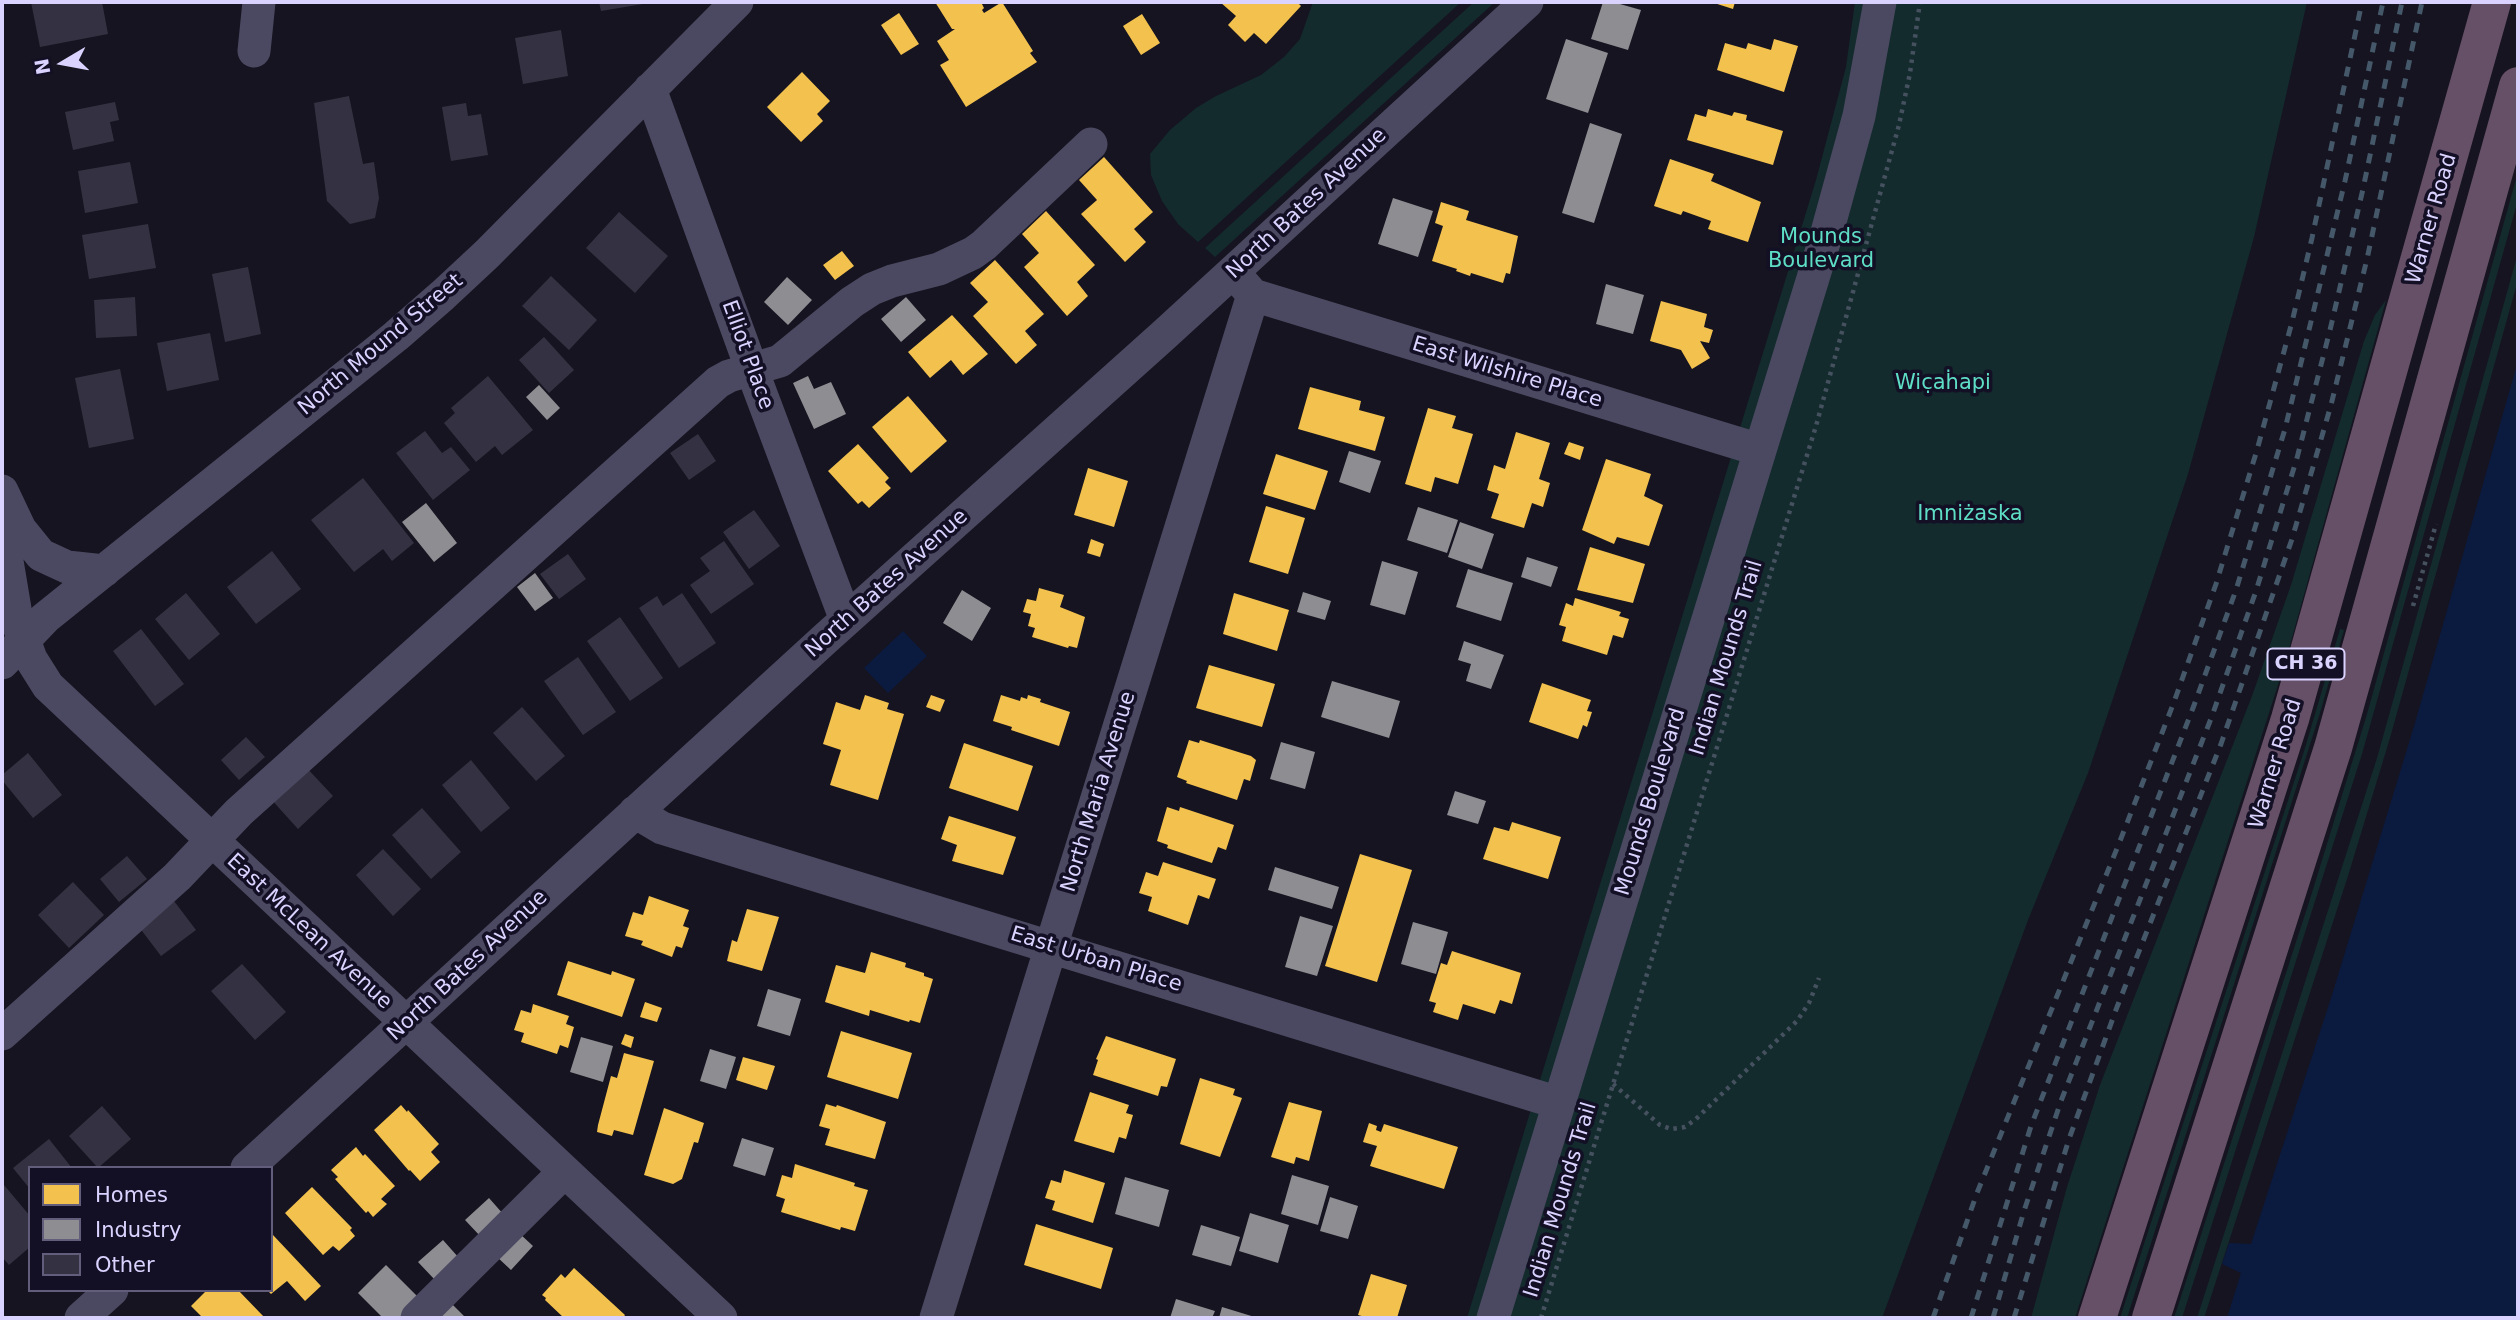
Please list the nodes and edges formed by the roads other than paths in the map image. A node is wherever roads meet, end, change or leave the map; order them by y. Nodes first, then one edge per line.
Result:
1 (258, 2) edge
2 (737, 2) edge
3 (1527, 2) edge
4 (1880, 2) edge
5 (2492, 2) edge
6 (254, 51) dead end
7 (2518, 86) edge
8 (650, 89) junction
9 (1091, 144) dead end
10 (1243, 283) junction
11 (752, 370) junction
12 (1760, 450) junction
13 (2, 491) edge
14 (2, 531) edge
15 (104, 571) junction
16 (846, 620) junction
17 (13, 652) edge
18 (635, 812) junction
19 (211, 841) junction
20 (1051, 946) junction
21 (407, 1022) junction
22 (2, 1034) edge
23 (1559, 1103) junction
24 (249, 1166) edge
25 (564, 1172) junction
26 (110, 1292) edge
27 (81, 1318) edge
28 (417, 1318) edge
29 (721, 1318) edge
30 (936, 1318) edge
31 (1493, 1318) edge
32 (2097, 1318) edge
33 (2151, 1318) edge

1 - 6 street
2 - 8 street, North Mound Street
3 - 10 street, North Bates Avenue
4 - 12 street, Mounds Boulevard
5 - 32 highway, Warner Road / CH 36
7 - 33 highway, CH 36
8 - 11 street, Elliot Place
8 - 15 street, North Mound Street
9 - 11 street
10 - 12 street, East Wilshire Place
10 - 16 street, North Bates Avenue
10 - 20 street, North Maria Avenue
11 - 16 street, Elliot Place
11 - 19 street
12 - 23 street, Mounds Boulevard
13 - 15 street
14 - 17 street, East McLean Avenue
15 - 17 street, North Mound Street
16 - 18 street, North Bates Avenue
17 - 19 street, East McLean Avenue
18 - 20 street, East Urban Place
18 - 21 street, North Bates Avenue
19 - 21 street, East McLean Avenue
19 - 22 street
20 - 23 street, East Urban Place
20 - 30 street, North Maria Avenue
21 - 24 street, North Bates Avenue
21 - 25 street, East McLean Avenue
23 - 31 street, Mounds Boulevard
25 - 28 street
25 - 29 street, East McLean Avenue
26 - 27 street

